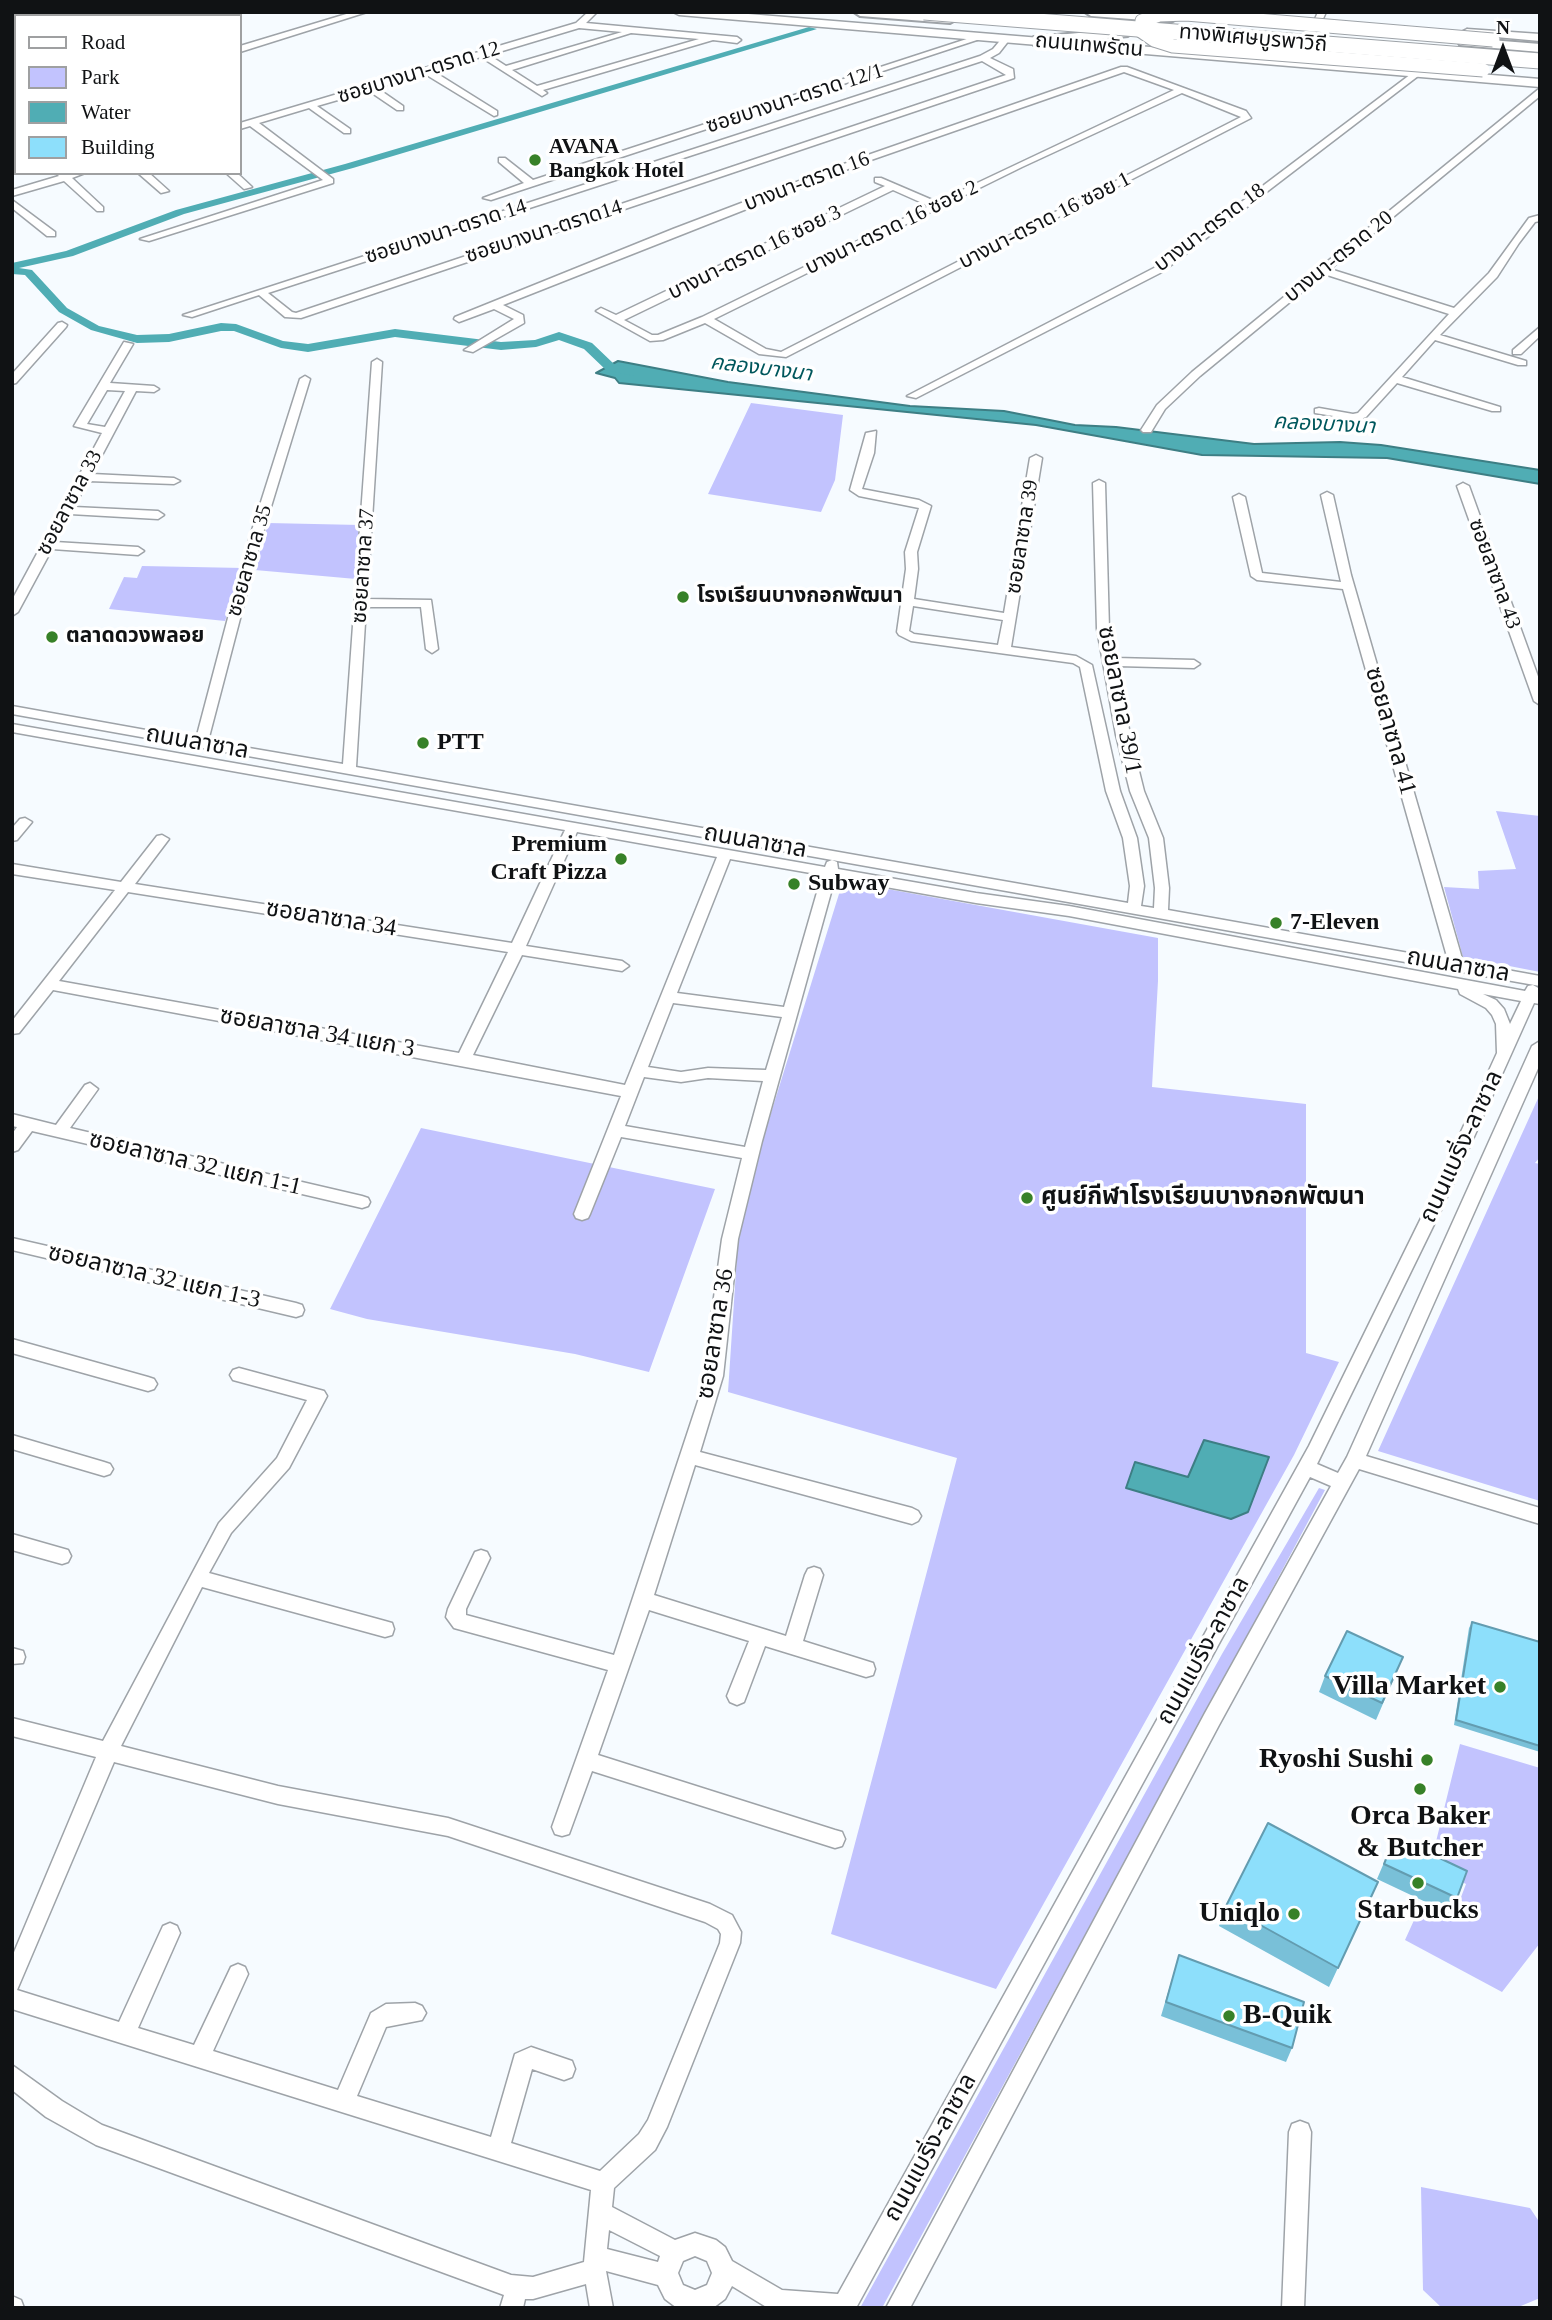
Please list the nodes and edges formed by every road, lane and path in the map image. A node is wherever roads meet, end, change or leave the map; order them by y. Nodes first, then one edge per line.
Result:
1 (363, 12) edge
2 (593, 12) edge
3 (679, 12) edge
4 (860, 12) edge
5 (924, 12) edge
6 (996, 12) edge
7 (1091, 12) edge
8 (1231, 12) edge
9 (1320, 16) edge
10 (542, 24) dead end
11 (576, 26) junction
12 (637, 31) junction
13 (1123, 33) junction
14 (982, 37) junction
15 (712, 38) junction
16 (1006, 39) junction
17 (737, 40) dead end
18 (1540, 40) edge
19 (1034, 41) junction
20 (242, 48) edge
21 (1540, 48) edge
22 (1137, 50) junction
23 (482, 54) junction
24 (1540, 56) edge
25 (983, 58) junction
26 (1540, 61) edge
27 (1540, 67) edge
28 (505, 69) junction
29 (1124, 69) junction
30 (428, 71) junction
31 (1418, 73) junction
32 (1540, 76) edge
33 (1540, 83) edge
34 (371, 88) junction
35 (536, 89) junction
36 (1182, 90) junction
37 (1540, 91) edge
38 (547, 96) dead end
39 (310, 105) junction
40 (400, 108) dead end
41 (494, 113) dead end
42 (251, 122) junction
43 (242, 125) edge
44 (347, 131) dead end
45 (681, 156) junction
46 (502, 160) dead end
47 (692, 162) dead end
48 (703, 169) dead end
49 (64, 175) edge
50 (145, 175) edge
51 (234, 175) edge
52 (714, 176) junction
53 (878, 180) dead end
54 (530, 183) junction
55 (893, 186) junction
56 (247, 187) dead end
57 (164, 191) dead end
58 (12, 193) edge
59 (488, 198) dead end
60 (12, 204) edge
61 (938, 206) junction
62 (100, 209) dead end
63 (1540, 218) edge
64 (51, 234) dead end
65 (145, 239) dead end
66 (1322, 270) junction
67 (261, 292) junction
68 (494, 305) junction
69 (601, 311) dead end
70 (1455, 312) junction
71 (188, 315) dead end
72 (458, 319) dead end
73 (617, 319) junction
74 (706, 319) junction
75 (62, 325) dead end
76 (1540, 330) edge
77 (1433, 336) junction
78 (1535, 342) edge
79 (128, 344) dead end
80 (469, 350) dead end
81 (377, 362) dead end
82 (304, 379) dead end
83 (1396, 379) junction
84 (12, 381) edge
85 (102, 386) junction
86 (132, 388) junction
87 (154, 389) dead end
88 (912, 396) dead end
89 (1496, 409) dead end
90 (1319, 411) dead end
91 (1147, 430) dead end
92 (108, 431) junction
93 (872, 433) dead end
94 (1036, 458) dead end
95 (84, 477) junction
96 (174, 481) dead end
97 (1099, 483) dead end
98 (1463, 486) dead end
99 (1327, 495) dead end
100 (1239, 497) dead end
101 (66, 510) junction
102 (158, 515) dead end
103 (48, 545) junction
104 (138, 551) dead end
105 (1348, 586) junction
106 (908, 602) junction
107 (362, 603) junction
108 (12, 612) edge
109 (1009, 617) junction
110 (432, 649) dead end
111 (1004, 650) junction
112 (1111, 662) junction
113 (1194, 664) dead end
114 (1540, 701) edge
115 (12, 710) edge
116 (12, 728) edge
117 (201, 744) junction
118 (349, 769) junction
119 (25, 822) dead end
120 (573, 827) junction
121 (12, 837) edge
122 (162, 839) dead end
123 (725, 854) junction
124 (832, 864) junction
125 (12, 869) edge
126 (126, 887) junction
127 (1071, 904) junction
128 (1134, 908) junction
129 (1161, 912) junction
130 (517, 949) junction
131 (622, 966) dead end
132 (1457, 966) junction
133 (1423, 977) junction
134 (49, 984) junction
135 (1537, 990) edge
136 (670, 997) junction
137 (790, 1013) junction
138 (14, 1029) edge
139 (1540, 1046) edge
140 (464, 1059) junction
141 (1534, 1063) edge
142 (1497, 1069) junction
143 (640, 1071) junction
144 (772, 1076) junction
145 (90, 1089) dead end
146 (631, 1092) junction
147 (20, 1122) edge
148 (616, 1130) junction
149 (59, 1132) junction
150 (12, 1146) edge
151 (751, 1154) junction
152 (362, 1202) dead end
153 (582, 1214) dead end
154 (12, 1244) edge
155 (296, 1310) dead end
156 (12, 1346) edge
157 (239, 1375) dead end
158 (148, 1384) dead end
159 (12, 1442) edge
160 (689, 1456) junction
161 (1354, 1460) junction
162 (1306, 1467) junction
163 (104, 1469) dead end
164 (1342, 1483) junction
165 (912, 1516) dead end
166 (1540, 1516) edge
167 (12, 1542) edge
168 (62, 1556) dead end
169 (481, 1558) dead end
170 (814, 1575) dead end
171 (197, 1578) junction
172 (643, 1600) junction
173 (385, 1629) dead end
174 (760, 1636) junction
175 (792, 1646) junction
176 (620, 1665) junction
177 (866, 1669) dead end
178 (737, 1696) dead end
179 (12, 1727) edge
180 (108, 1752) junction
181 (586, 1760) junction
182 (562, 1827) dead end
183 (835, 1839) dead end
184 (170, 1934) dead end
185 (237, 1974) dead end
186 (12, 1982) edge
187 (12, 1999) edge
188 (415, 2013) dead end
189 (124, 2034) junction
190 (199, 2057) junction
191 (564, 2069) dead end
192 (12, 2076) edge
193 (344, 2102) junction
194 (1300, 2132) dead end
195 (498, 2150) junction
196 (603, 2183) junction
197 (600, 2213) junction
198 (675, 2252) junction
199 (594, 2264) junction
200 (722, 2268) junction
201 (667, 2276) junction
202 (514, 2297) edge
203 (710, 2304) edge
204 (789, 2306) edge
205 (844, 2307) edge
206 (602, 2308) edge
207 (897, 2308) edge
208 (1293, 2308) edge

1 - 20 street
2 - 11 street, ซอยบางนา-ตราด 12
3 - 14 main road, ถนนเทพรัตน
4 - 13 highway, ถนนเทพรัตน
5 - 26 highway, ทางพิเศษบูรพาวิถี, bridge
6 - 24 highway, ทางพิเศษบูรพาวิถี, bridge
7 - 21 highway, ถนนเทพรัตน
8 - 9 main road
9 - 18 main road
10 - 11 street
11 - 12 street
11 - 23 street, ซอยบางนา-ตราด 12
12 - 15 street
12 - 28 street
13 - 19 highway
13 - 27 highway, ถนนเทพรัตน
14 - 16 main road, ถนนเทพรัตน
14 - 54 street, ซอยบางนา-ตราด 12/1
15 - 17 street
15 - 35 street
16 - 19 main road, ถนนเทพรัตน
16 - 25 street
18 - 32 main road, bridge
19 - 22 main road, ถนนเทพรัตน
22 - 29 street
22 - 31 main road, ถนนเทพรัตน
23 - 28 street
23 - 30 street, ซอยบางนา-ตราด 12
25 - 45 street, ซอยบางนา-ตราด 14
25 - 52 street, ซอยบางนา-ตราด14
28 - 35 street
29 - 36 street, บางนา-ตราด 16 ซอย 1
29 - 68 street, บางนา-ตราด 16
30 - 34 street, ซอยบางนา-ตราด 12
30 - 41 street
31 - 33 main road, ถนนเทพรัตน
31 - 88 street, บางนา-ตราด 18
34 - 39 street, ซอยบางนา-ตราด 12
34 - 40 street
35 - 38 street
36 - 61 street, บางนา-ตราด 16 ซอย 2
36 - 74 street, บางนา-ตราด 16 ซอย 1
37 - 66 street, บางนา-ตราด 20
39 - 42 street, ซอยบางนา-ตราด 12
39 - 44 street
42 - 43 street, ซอยบางนา-ตราด 12
42 - 65 street
45 - 47 street
45 - 67 street, ซอยบางนา-ตราด 14
46 - 54 street
48 - 52 street
49 - 58 street
49 - 62 street
50 - 57 street
51 - 56 street
52 - 67 street, ซอยบางนา-ตราด14
53 - 55 street
54 - 59 street, ซอยบางนา-ตราด 12/1
55 - 61 street
55 - 73 street, บางนา-ตราด 16 ซอย 3
60 - 64 street
61 - 74 street, บางนา-ตราด 16 ซอย 2
63 - 70 street
66 - 70 street
66 - 91 street, บางนา-ตราด 20
67 - 71 street, ซอยบางนา-ตราด 14
68 - 72 street, บางนา-ตราด 16
68 - 80 street
69 - 73 street, บางนา-ตราด 16 ซอย 2
70 - 77 street
73 - 74 street, บางนา-ตราด 16 ซอย 2
75 - 84 street
76 - 78 street
77 - 78 street
77 - 83 street
79 - 85 street, ซอยลาซาล 33
81 - 107 street, ซอยลาซาล 37
82 - 117 street, ซอยลาซาล 35
83 - 89 street
83 - 90 street
85 - 86 street
85 - 92 street, ซอยลาซาล 33
86 - 87 street
86 - 92 street, ซอยลาซาล 33
92 - 95 street, ซอยลาซาล 33
93 - 106 street
94 - 109 street, ซอยลาซาล 39
95 - 96 street
95 - 101 street, ซอยลาซาล 33
97 - 112 street, ซอยลาซาล 39/1
98 - 114 street, ซอยลาซาล 43
99 - 105 street, ซอยลาซาล 41
100 - 105 street
101 - 102 street
101 - 103 street, ซอยลาซาล 33
103 - 104 street
103 - 108 street, ซอยลาซาล 33
105 - 132 street, ซอยลาซาล 41
106 - 109 street, ซอยลาซาล 39
106 - 111 street
107 - 110 street
107 - 118 street, ซอยลาซาล 37
109 - 111 street, ซอยลาซาล 39
111 - 128 street
112 - 113 street
112 - 129 street, ซอยลาซาล 39/1
115 - 117 street, ถนนลาซาล
116 - 120 street, ถนนลาซาล
117 - 118 street, ถนนลาซาล
118 - 124 street, ถนนลาซาล
119 - 121 street
120 - 123 street, ถนนลาซาล
120 - 130 street
122 - 126 street
123 - 124 street, ถนนลาซาล
123 - 136 street
124 - 127 street, ถนนลาซาล
124 - 137 street, ซอยลาซาล 36
125 - 126 street, ซอยลาซาล 34
126 - 130 street, ซอยลาซาล 34
126 - 134 street
127 - 128 street, ถนนลาซาล
127 - 133 street, ถนนลาซาล
128 - 129 street, ถนนลาซาล
129 - 132 street, ถนนลาซาล
130 - 131 street, ซอยลาซาล 34
130 - 140 street
132 - 135 street, ถนนลาซาล
133 - 135 street, ถนนลาซาล
133 - 142 street
134 - 138 street
134 - 140 street, ซอยลาซาล 34 แยก 3
135 - 142 street, ถนนแบริ่ง-ลาซาล
136 - 137 street
136 - 143 street
137 - 144 street, ซอยลาซาล 36
139 - 141 street, ถนนแบริ่ง-ลาซาล
140 - 146 street, ซอยลาซาล 34 แยก 3
141 - 161 street, ถนนแบริ่ง-ลาซาล
142 - 162 street, ถนนแบริ่ง-ลาซาล
143 - 144 street
143 - 146 street
144 - 151 street, ซอยลาซาล 36
145 - 149 street
146 - 148 street
147 - 149 street, ซอยลาซาล 32 แยก 1-1
147 - 150 street
148 - 151 street
148 - 153 street
149 - 152 street, ซอยลาซาล 32 แยก 1-1
151 - 160 street, ซอยลาซาล 36
154 - 155 street, ซอยลาซาล 32 แยก 1-3
156 - 158 street
157 - 171 street
159 - 163 street
160 - 165 street
160 - 172 street, ซอยลาซาล 36
161 - 164 street, ถนนแบริ่ง-ลาซาล
161 - 166 street
162 - 164 street
162 - 205 street, ถนนแบริ่ง-ลาซาล
164 - 207 street, ถนนแบริ่ง-ลาซาล
167 - 168 street
169 - 176 street
170 - 175 street
171 - 173 street
171 - 180 street
172 - 174 street
172 - 176 street, ซอยลาซาล 36
174 - 175 street
174 - 178 street
175 - 177 street
176 - 181 street, ซอยลาซาล 36
179 - 180 street
180 - 186 street
180 - 196 street
181 - 182 street, ซอยลาซาล 36
181 - 183 street
184 - 189 street
185 - 190 street
187 - 189 street
188 - 193 street
189 - 190 street
190 - 193 street
191 - 195 street
192 - 202 street
193 - 195 street
194 - 208 street
195 - 196 street
196 - 197 street
197 - 198 street
197 - 199 street
198 - 200 street
198 - 201 street
199 - 201 street
199 - 202 street
199 - 206 street
200 - 203 street
200 - 204 street
201 - 203 street
204 - 205 street

